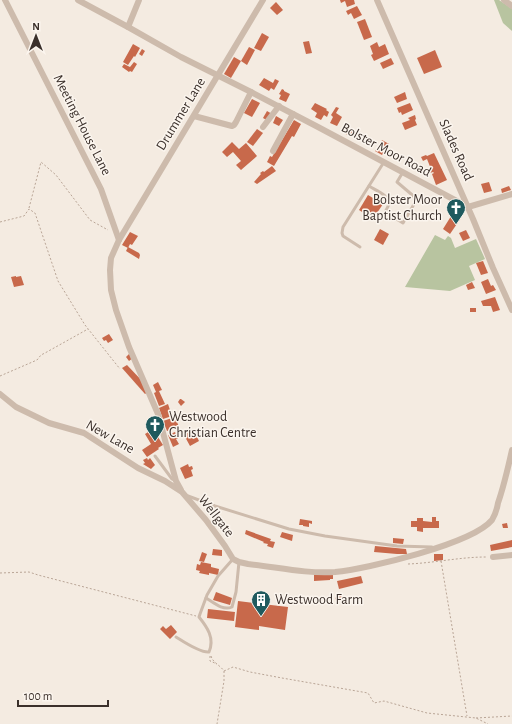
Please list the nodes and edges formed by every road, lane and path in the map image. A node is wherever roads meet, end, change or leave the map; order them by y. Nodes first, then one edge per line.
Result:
1 (5, 0) edge
2 (78, 0) edge
3 (139, 0) edge
4 (263, 0) edge
5 (377, 0) edge
6 (504, 0) edge
7 (512, 6) edge
8 (128, 26) junction
9 (218, 75) junction
10 (251, 92) junction
11 (279, 106) junction
12 (293, 114) junction
13 (194, 116) junction
14 (264, 127) dead end
15 (273, 151) dead end
16 (384, 162) junction
17 (402, 172) junction
18 (369, 186) junction
19 (512, 194) edge
20 (468, 207) junction
21 (28, 209) junction
22 (0, 222) edge
23 (108, 230) dead end
24 (119, 240) junction
25 (360, 248) dead end
26 (512, 310) edge
27 (88, 329) junction
28 (120, 369) dead end
29 (0, 376) edge
30 (0, 394) edge
31 (512, 450) edge
32 (155, 456) dead end
33 (176, 480) junction
34 (165, 481) joint
35 (183, 493) junction
36 (438, 548) junction
37 (512, 555) edge
38 (493, 557) joint
39 (236, 560) junction
40 (440, 561) junction
41 (409, 564) dead end
42 (0, 573) edge
43 (206, 598) junction
44 (199, 617) junction
45 (176, 637) dead end
46 (209, 652) junction
47 (224, 671) junction
48 (512, 716) edge
49 (467, 717) junction
50 (476, 718) junction
51 (216, 724) edge
52 (488, 724) edge

1 - 24 street, Meeting House Lane
2 - 8 street, Bolster Moor Road
3 - 8 street
4 - 9 street, Drummer Lane
5 - 20 street, Slades Road
6 - 7 street
8 - 9 street, Bolster Moor Road
9 - 10 street, Bolster Moor Road
9 - 13 street, Drummer Lane
10 - 11 street, Bolster Moor Road
10 - 13 street
11 - 12 street, Bolster Moor Road
11 - 14 street
12 - 15 street
12 - 16 street, Bolster Moor Road
13 - 24 street, Drummer Lane
16 - 17 street, Bolster Moor Road
16 - 18 lane
17 - 18 lane
17 - 20 street, Bolster Moor Road
18 - 25 lane
19 - 20 street
20 - 26 street, Slades Road
21 - 22 path
21 - 23 path
21 - 27 path
24 - 33 street, Drummer Lane
27 - 28 path
27 - 29 path
30 - 34 street, New Lane
31 - 36 street
32 - 33 lane
33 - 35 street, Drummer Lane
34 - 35 street, Wellgate
35 - 36 lane
35 - 39 street, Wellgate
36 - 39 street
37 - 38 street
38 - 40 path
39 - 43 lane
39 - 43 lane
40 - 41 path
40 - 49 path
42 - 44 path
43 - 44 lane
44 - 46 lane
45 - 46 lane
46 - 47 path
47 - 49 path
47 - 51 path
48 - 50 path
49 - 50 path
50 - 52 path

